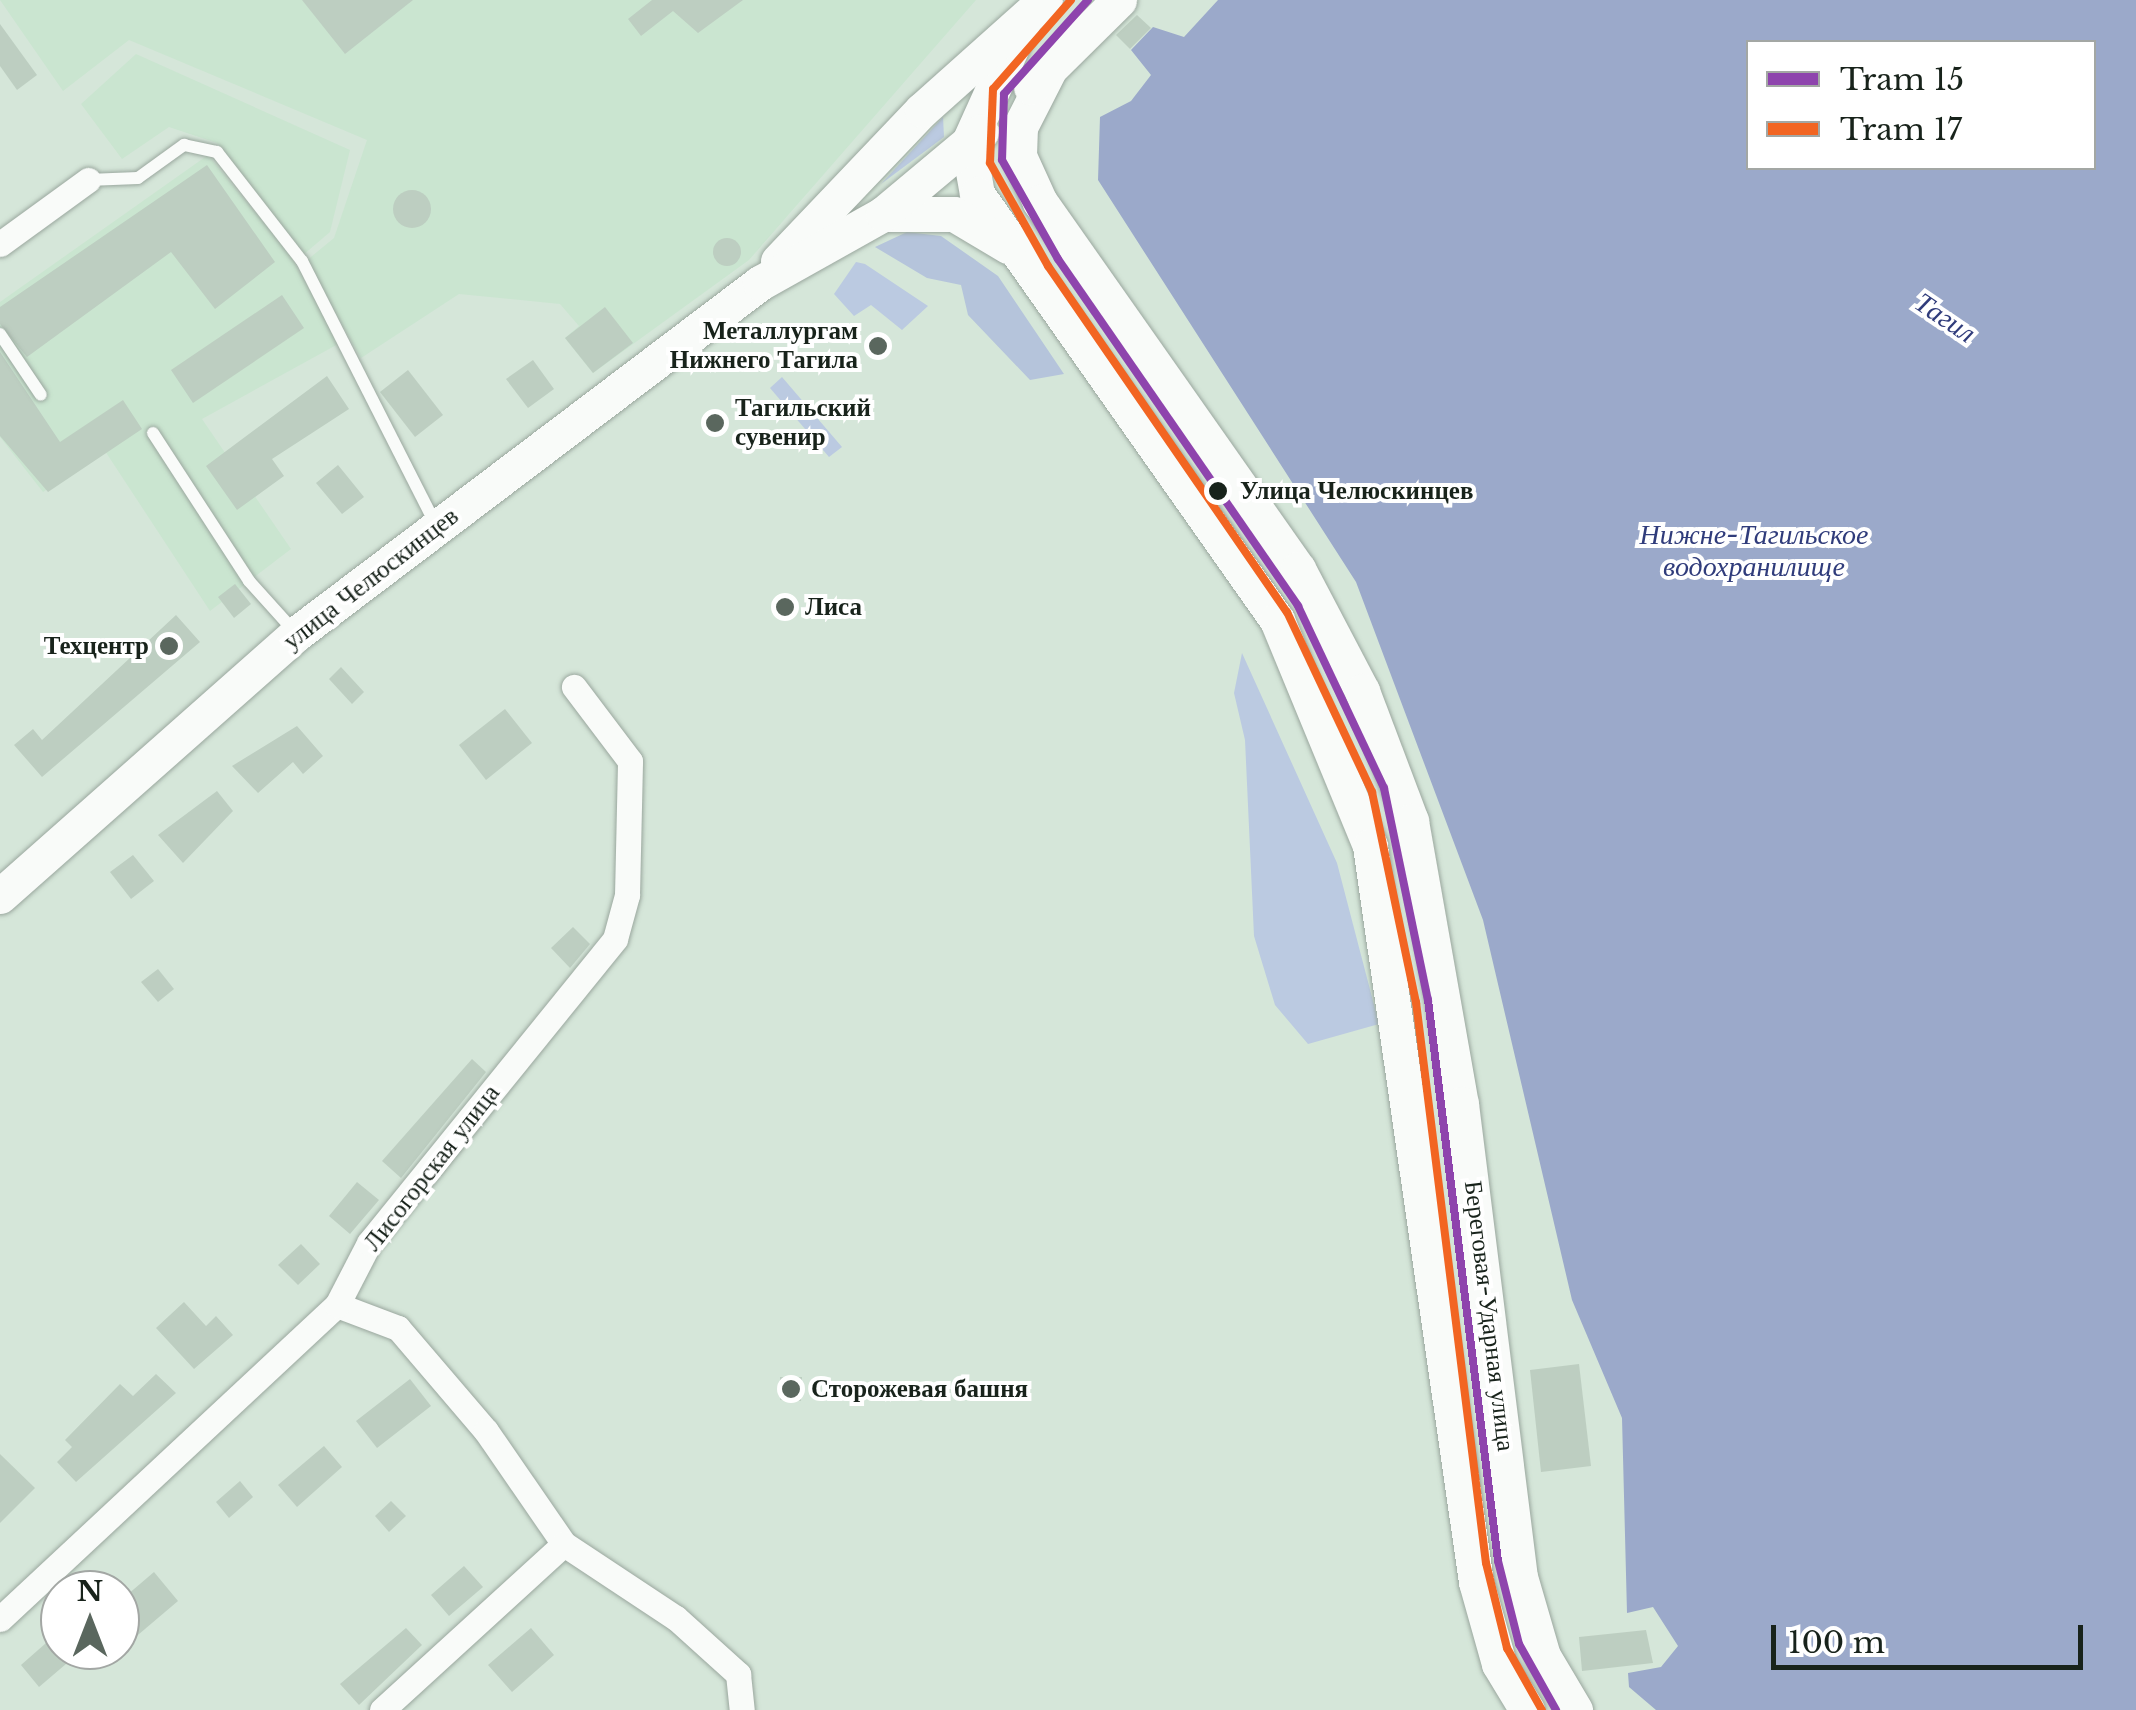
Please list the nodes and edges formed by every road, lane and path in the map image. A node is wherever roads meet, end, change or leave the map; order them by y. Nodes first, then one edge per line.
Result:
1 (1119, 0) edge
2 (1034, 10) edge
3 (1048, 72) junction
4 (968, 144) junction
5 (88, 180) joint
6 (883, 214) junction
7 (0, 244) edge
8 (1017, 251) junction
9 (760, 283) junction
10 (0, 334) edge
11 (40, 395) dead end
12 (152, 433) dead end
13 (438, 527) junction
14 (296, 634) junction
15 (574, 686) dead end
16 (0, 896) edge
17 (337, 1305) junction
18 (564, 1544) junction
19 (0, 1618) edge
20 (382, 1710) edge
21 (742, 1710) edge
22 (1527, 1710) edge
23 (1575, 1710) edge

1 - 3 main road, улица Челюскинцев
2 - 4 main road
2 - 9 main road, улица Челюскинцев
3 - 4 main road, улица Челюскинцев
3 - 23 main road, Береговая-Ударная улица
4 - 6 main road, улица Челюскинцев
4 - 8 main road, Береговая-Ударная улица
5 - 7 street
5 - 13 lane
6 - 8 main road, Береговая-Ударная улица
6 - 9 main road, улица Челюскинцев
8 - 22 main road, Береговая-Ударная улица
9 - 13 main road, улица Челюскинцев
10 - 11 lane
12 - 14 lane
13 - 14 main road, улица Челюскинцев
14 - 16 main road, улица Челюскинцев
15 - 17 street, Лисогорская улица
17 - 18 street
17 - 19 street, Лисогорская улица
18 - 20 street
18 - 21 street

